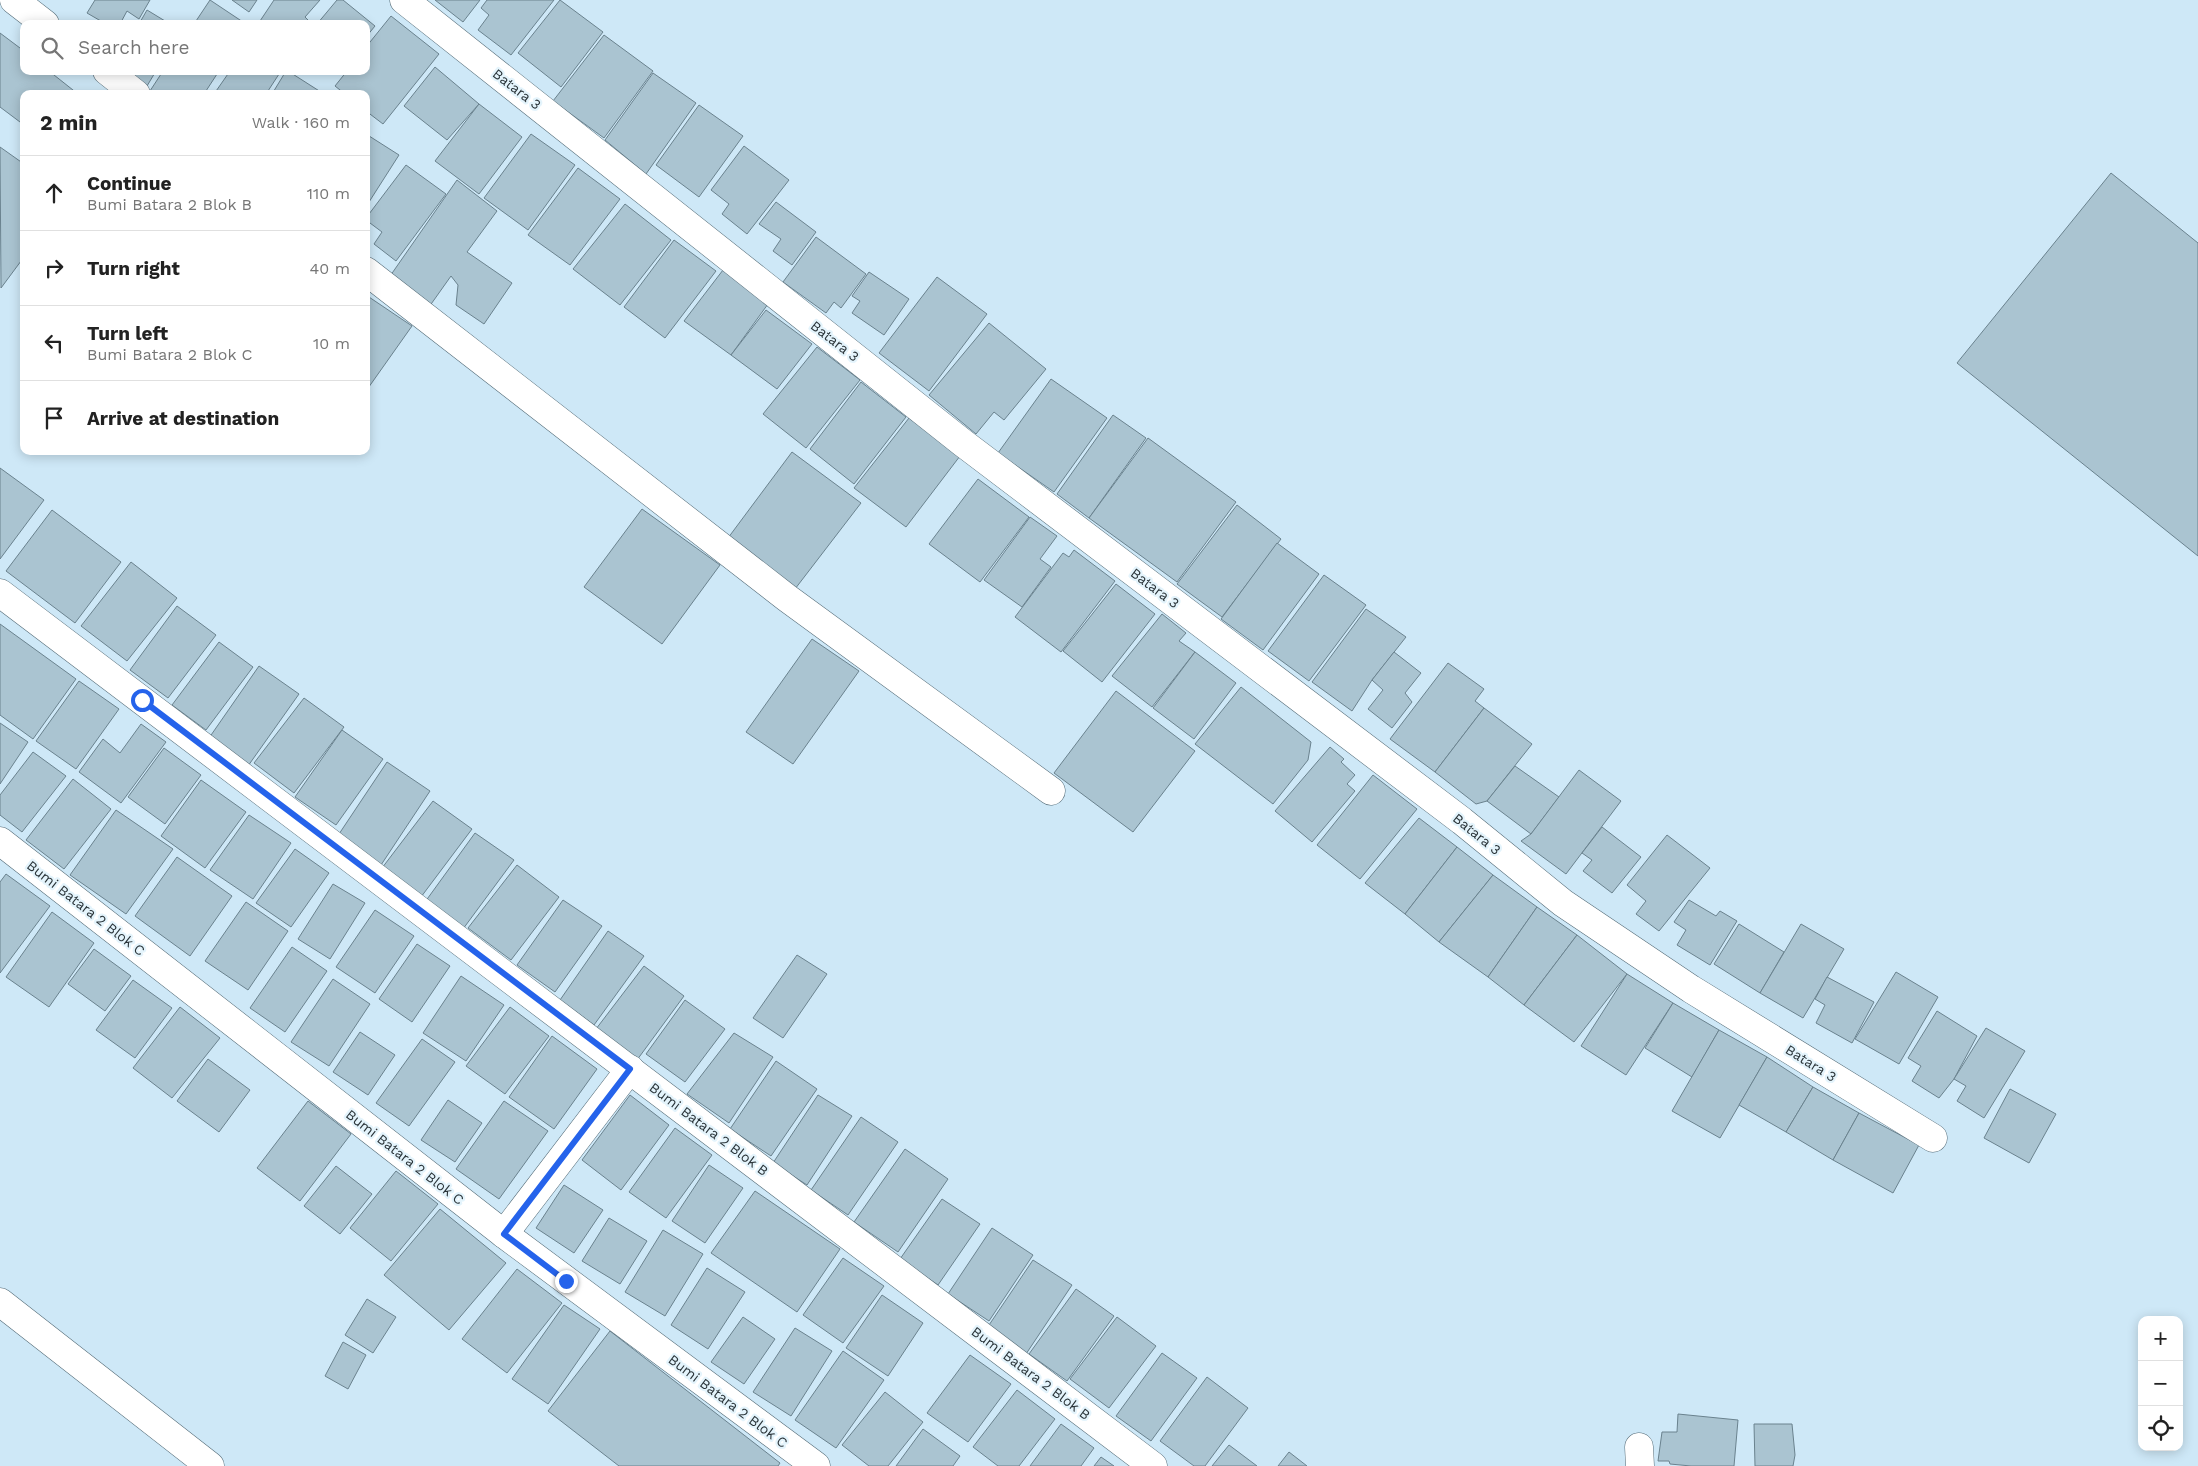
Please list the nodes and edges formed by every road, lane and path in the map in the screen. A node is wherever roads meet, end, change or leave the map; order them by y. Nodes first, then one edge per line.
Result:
1 (14, 0) edge
2 (404, 0) edge
3 (39, 20) edge
4 (111, 75) edge
5 (131, 90) edge
6 (370, 274) edge
7 (0, 593) edge
8 (1051, 791) dead end
9 (0, 841) edge
10 (630, 1069) junction
11 (1934, 1138) dead end
12 (504, 1234) junction
13 (0, 1302) edge
14 (210, 1466) edge
15 (816, 1466) edge
16 (1153, 1466) edge

1 - 3 street
2 - 11 street, Batara 3
4 - 5 street
6 - 8 street
7 - 10 street, Bumi Batara 2 Blok B
9 - 12 street, Bumi Batara 2 Blok C
10 - 12 street
10 - 16 street, Bumi Batara 2 Blok B
12 - 15 street, Bumi Batara 2 Blok C
13 - 14 street

